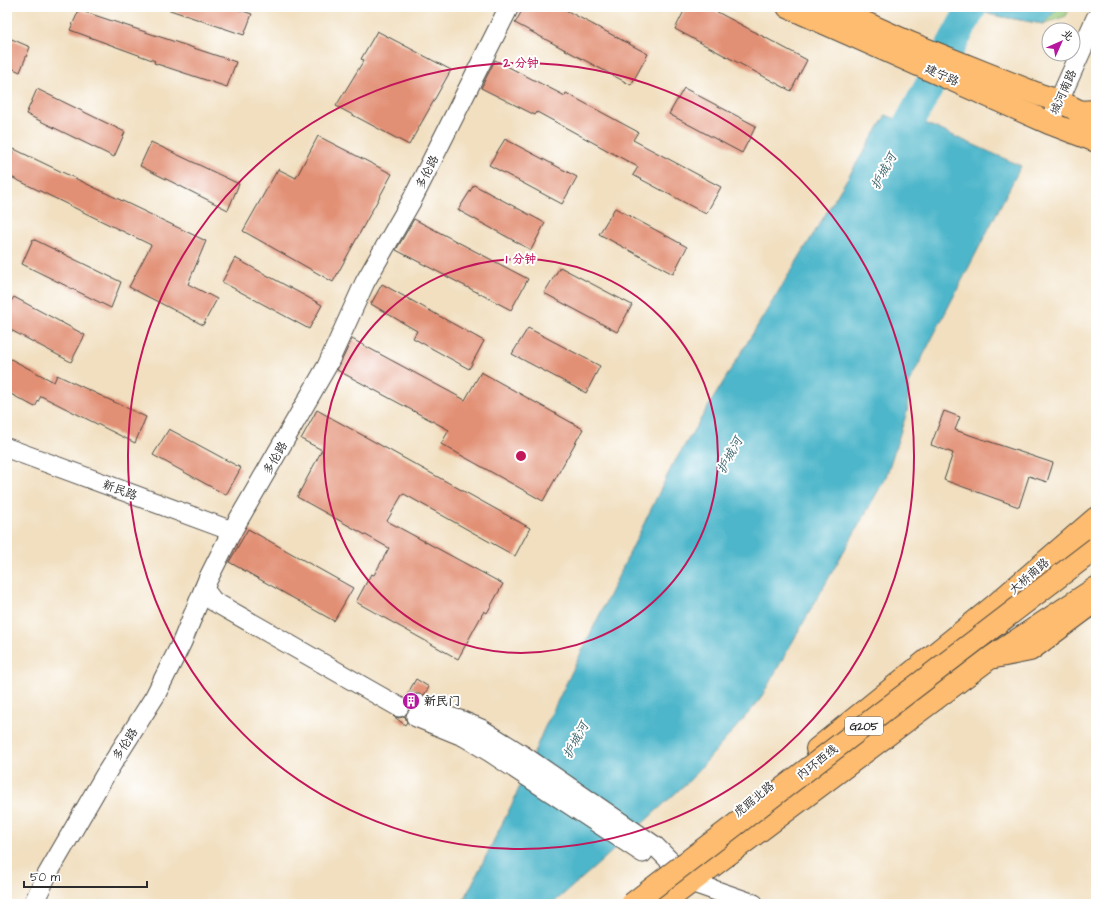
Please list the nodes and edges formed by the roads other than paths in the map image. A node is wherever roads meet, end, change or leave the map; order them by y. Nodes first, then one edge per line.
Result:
1 (509, 7) edge
2 (788, 7) edge
3 (830, 7) edge
4 (1096, 18) edge
5 (903, 49) junction
6 (1050, 98) junction
7 (1090, 114) edge
8 (1050, 123) junction
9 (1096, 141) edge
10 (7, 448) edge
11 (1096, 518) edge
12 (232, 531) junction
13 (1096, 532) edge
14 (1096, 548) edge
15 (1096, 564) edge
16 (204, 589) junction
17 (1096, 593) edge
18 (962, 633) junction
19 (672, 865) junction
20 (691, 882) junction
21 (33, 904) edge
22 (621, 904) edge
23 (632, 904) edge
24 (650, 904) edge
25 (662, 904) edge
26 (754, 904) edge

1 - 12 street, 多伦路
2 - 5 main road, 建宁路
3 - 5 main road, 建宁路
4 - 6 street, 城河南路
5 - 6 main road, 建宁路
5 - 8 main road, 建宁路
6 - 7 main road, 建宁路
6 - 8 street, 城河南路
8 - 9 main road, 建宁路
10 - 12 street, 新民路
11 - 18 main road, 大桥南路
12 - 16 street, 多伦路
13 - 18 main road
14 - 23 main road, 内环西线 / G205, bridge
15 - 24 main road, 内环西线 / G205
16 - 19 street
16 - 21 street, 多伦路
17 - 20 main road
18 - 19 main road, 虎踞北路
19 - 20 street
19 - 22 main road, 虎踞北路
20 - 25 main road
20 - 26 street

